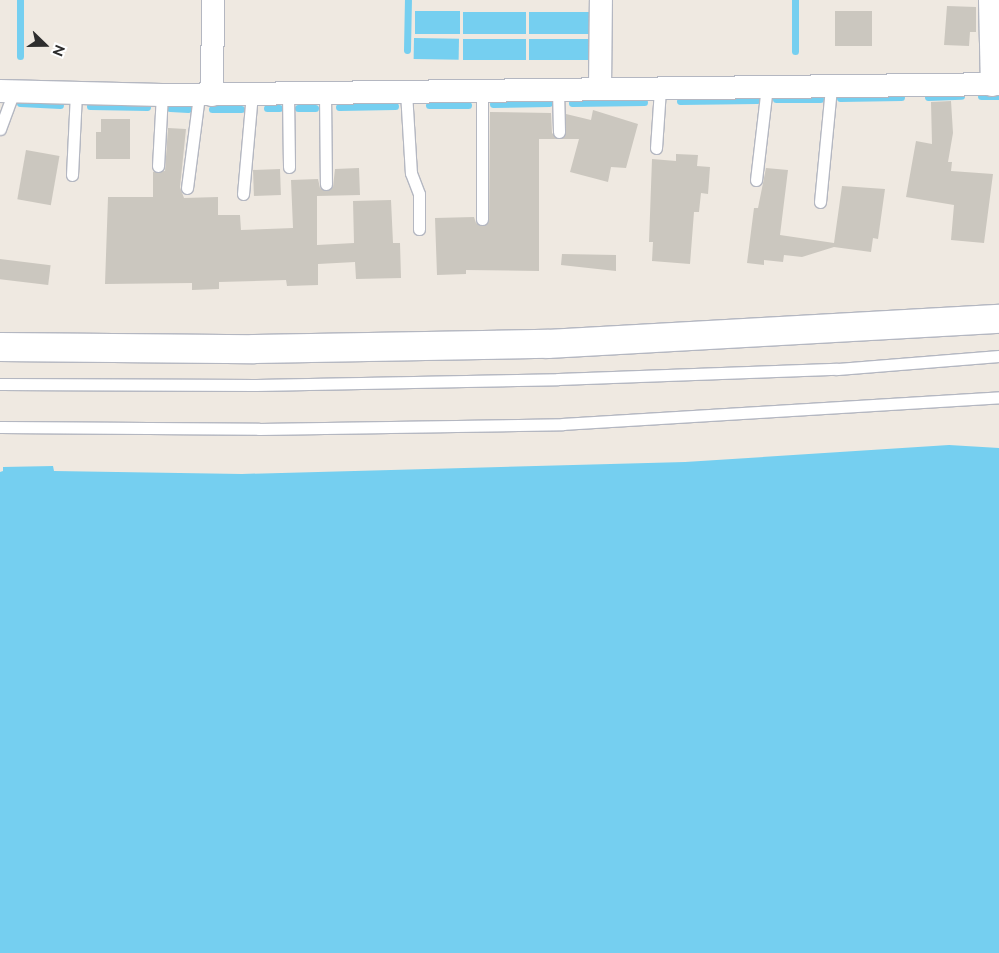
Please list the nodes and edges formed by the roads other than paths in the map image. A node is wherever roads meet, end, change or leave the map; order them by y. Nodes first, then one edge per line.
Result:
1 (213, 0) edge
2 (601, 0) edge
3 (990, 0) edge
4 (995, 85) edge
5 (767, 87) junction
6 (831, 87) junction
7 (660, 89) junction
8 (558, 90) junction
9 (600, 90) junction
10 (7, 91) edge
11 (482, 91) junction
12 (406, 92) junction
13 (76, 93) junction
14 (325, 93) junction
15 (252, 94) junction
16 (288, 94) junction
17 (162, 95) junction
18 (206, 95) junction
19 (0, 129) edge
20 (559, 132) dead end
21 (656, 148) dead end
22 (158, 166) dead end
23 (289, 167) dead end
24 (72, 175) dead end
25 (756, 180) dead end
26 (326, 184) dead end
27 (187, 188) dead end
28 (243, 194) dead end
29 (820, 202) dead end
30 (482, 219) dead end
31 (419, 229) dead end
32 (999, 319) edge
33 (0, 348) edge
34 (999, 356) edge
35 (0, 384) edge
36 (999, 397) edge
37 (0, 427) edge

1 - 18 street
2 - 9 street
3 - 4 street
4 - 6 street
5 - 6 street
5 - 7 street
5 - 25 lane
6 - 29 lane
7 - 9 street
7 - 21 lane
8 - 9 street
8 - 11 street
8 - 20 lane
10 - 13 street
10 - 19 lane
11 - 12 street
11 - 30 lane
12 - 14 street
12 - 31 lane
13 - 17 street
13 - 24 lane
14 - 16 street
14 - 26 lane
15 - 16 street
15 - 18 street
15 - 28 lane
16 - 23 lane
17 - 18 street
17 - 22 lane
18 - 27 lane
32 - 33 street
34 - 35 lane
36 - 37 lane

